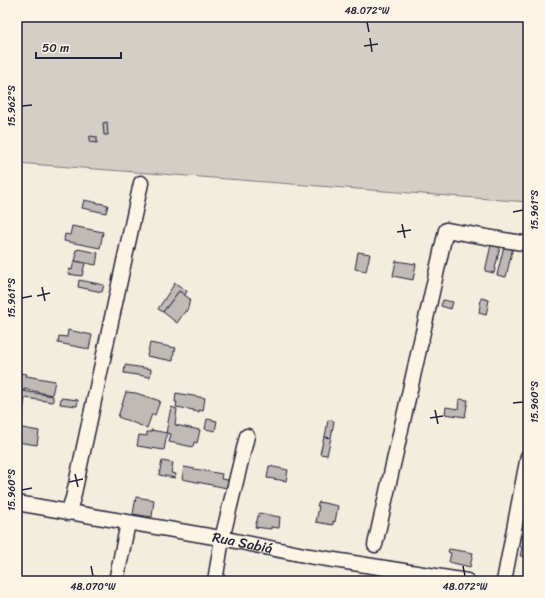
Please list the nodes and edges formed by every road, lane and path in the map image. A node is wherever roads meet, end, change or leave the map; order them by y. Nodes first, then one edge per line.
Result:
1 (141, 183) dead end
2 (528, 244) edge
3 (247, 436) dead end
4 (528, 456) edge
5 (17, 503) edge
6 (68, 513) junction
7 (128, 523) junction
8 (222, 539) junction
9 (375, 545) dead end
10 (116, 581) edge
11 (215, 581) edge
12 (463, 581) edge
13 (504, 581) edge

1 - 6 street
2 - 9 street
3 - 8 street
4 - 13 street
5 - 6 street, Rua Sabiá
6 - 7 street, Rua Sabiá
7 - 8 street, Rua Sabiá
7 - 10 street
8 - 11 street
8 - 12 street, Rua Sabiá

